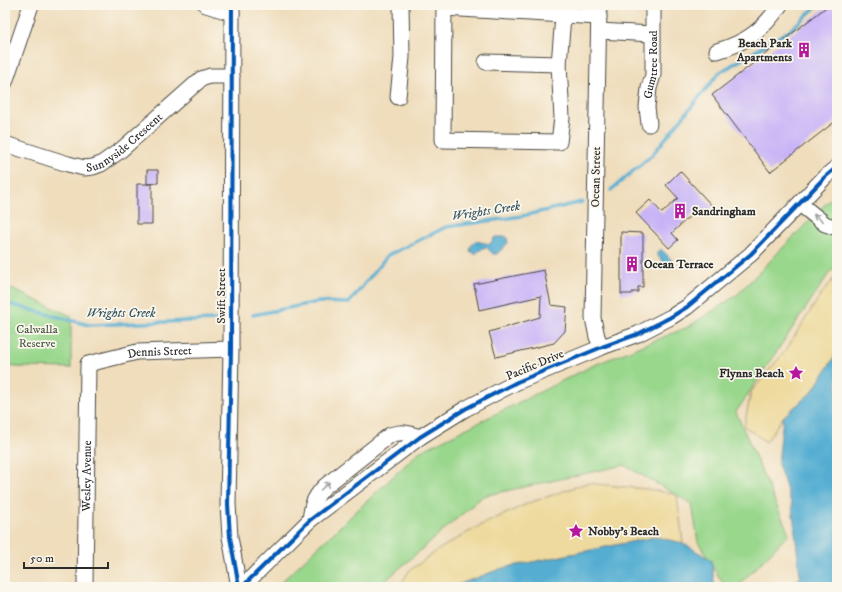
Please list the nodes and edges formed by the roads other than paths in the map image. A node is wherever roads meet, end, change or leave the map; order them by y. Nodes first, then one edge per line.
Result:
1 (31, 5) edge
2 (206, 5) edge
3 (401, 5) edge
4 (654, 5) edge
5 (780, 5) edge
6 (444, 7) edge
7 (475, 7) edge
8 (232, 9) edge
9 (515, 9) edge
10 (564, 10) edge
11 (599, 18) edge
12 (652, 34) junction
13 (717, 51) dead end
14 (486, 62) dead end
15 (559, 64) junction
16 (232, 76) junction
17 (5, 82) edge
18 (398, 97) dead end
19 (649, 124) dead end
20 (5, 144) edge
21 (837, 167) edge
22 (800, 204) junction
23 (837, 228) edge
24 (602, 347) junction
25 (231, 349) junction
26 (88, 364) joint
27 (85, 587) edge
28 (241, 587) edge

1 - 17 street
2 - 8 street
3 - 18 street
4 - 12 street, Gumtree Road
5 - 13 street
6 - 7 street
6 - 15 street
7 - 9 street
8 - 16 street, Swift Street
9 - 10 street
10 - 11 street
10 - 15 street
11 - 12 street
11 - 24 street, Ocean Street
12 - 19 street, Gumtree Road
14 - 15 street
16 - 20 street, Sunnyside Crescent
16 - 25 street, Swift Street
21 - 22 street, Pacific Drive
23 -> 22 street
22 - 24 street, Pacific Drive
24 - 28 street, Pacific Drive
25 - 26 street, Dennis Street
25 - 28 street, Swift Street
26 - 27 street, Wesley Avenue

